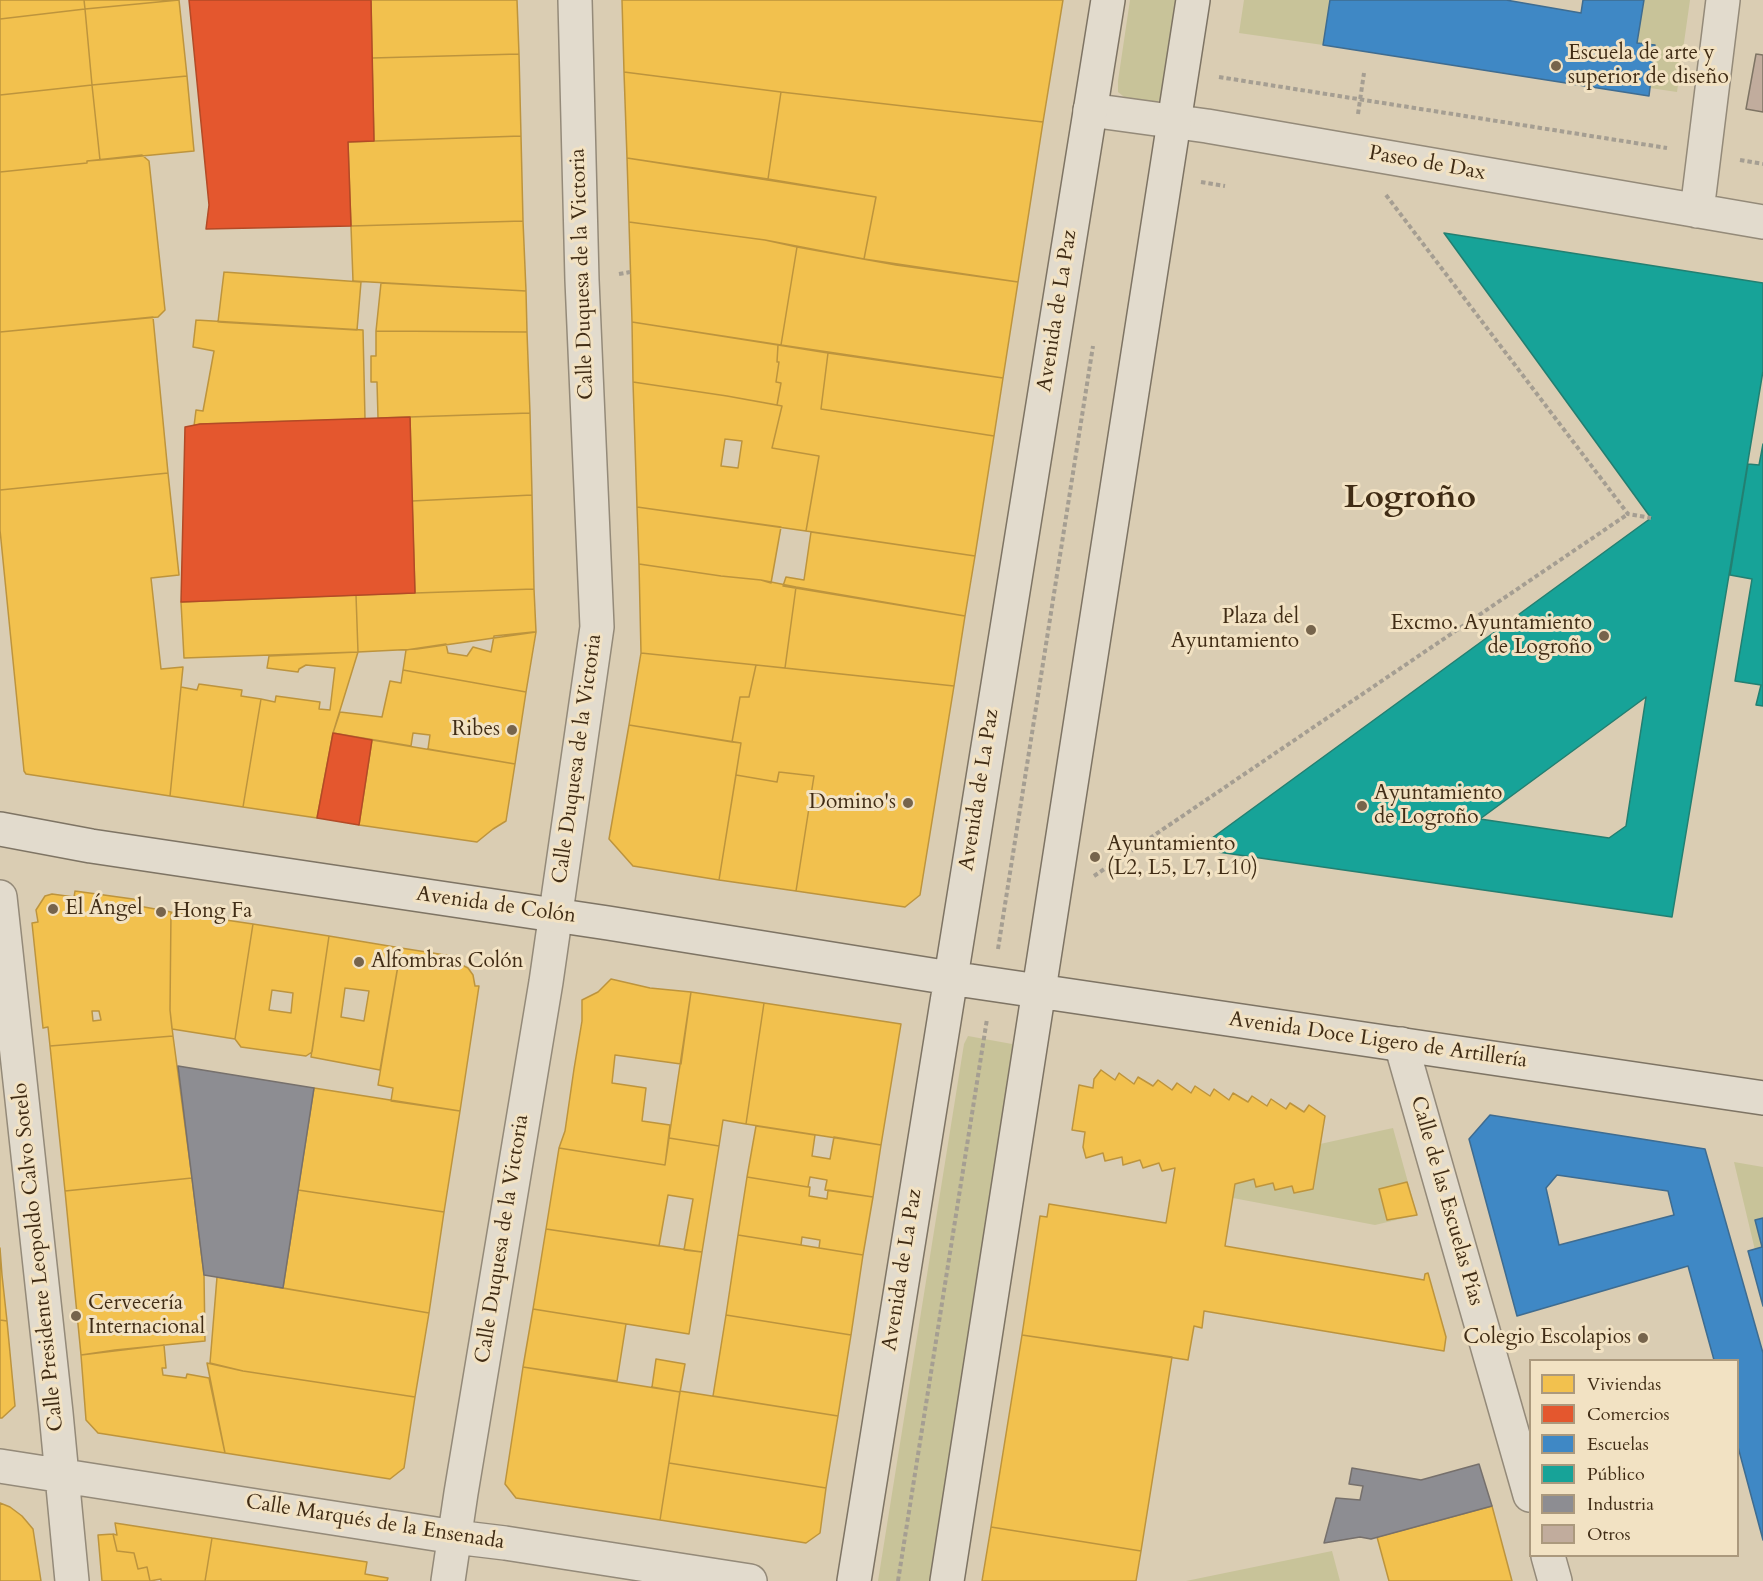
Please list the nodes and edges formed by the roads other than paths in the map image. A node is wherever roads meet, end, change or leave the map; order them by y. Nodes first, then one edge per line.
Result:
1 (575, 0) edge
2 (1108, 0) edge
3 (1194, 0) edge
4 (1723, 0) edge
5 (1090, 110) junction
6 (1175, 122) junction
7 (1697, 211) junction
8 (1763, 222) edge
9 (0, 829) edge
10 (0, 897) edge
11 (555, 915) junction
12 (950, 978) junction
13 (993, 984) joint
14 (1040, 991) junction
15 (1401, 1044) junction
16 (1763, 1098) edge
17 (0, 1466) edge
18 (62, 1476) junction
19 (1529, 1492) edge
20 (455, 1537) junction
21 (1548, 1557) edge
22 (72, 1581) edge
23 (448, 1581) edge
24 (750, 1581) edge
25 (854, 1581) edge
26 (947, 1581) edge
27 (1555, 1581) edge

1 - 11 main road, Calle Duquesa de la Victoria
2 - 5 main road, Avenida de La Paz
3 - 6 main road
4 - 7 main road
5 - 6 main road, Paseo de Dax
5 - 12 main road, Avenida de La Paz
6 - 7 main road, Paseo de Dax
6 - 14 main road
7 - 8 main road, Paseo de Dax
9 - 11 main road, Avenida de Colón
10 - 18 main road, Calle Presidente Leopoldo Calvo Sotelo
11 - 12 main road, Avenida de Colón
11 - 20 main road, Calle Duquesa de la Victoria
12 - 13 main road, Avenida de Colón
12 - 25 main road, Avenida de La Paz
13 - 14 main road, Avenida Doce Ligero de Artillería
14 - 15 main road, Avenida Doce Ligero de Artillería
14 - 26 main road
15 - 16 main road, Avenida Doce Ligero de Artillería
15 - 19 main road, Calle de las Escuelas Pías
17 - 18 main road, Calle Marqués de la Ensenada
18 - 20 main road, Calle Marqués de la Ensenada
18 - 22 main road, Calle Presidente Leopoldo Calvo Sotelo
20 - 23 main road, Calle Duquesa de la Victoria
20 - 24 main road, Calle Marqués de la Ensenada
21 - 27 main road

